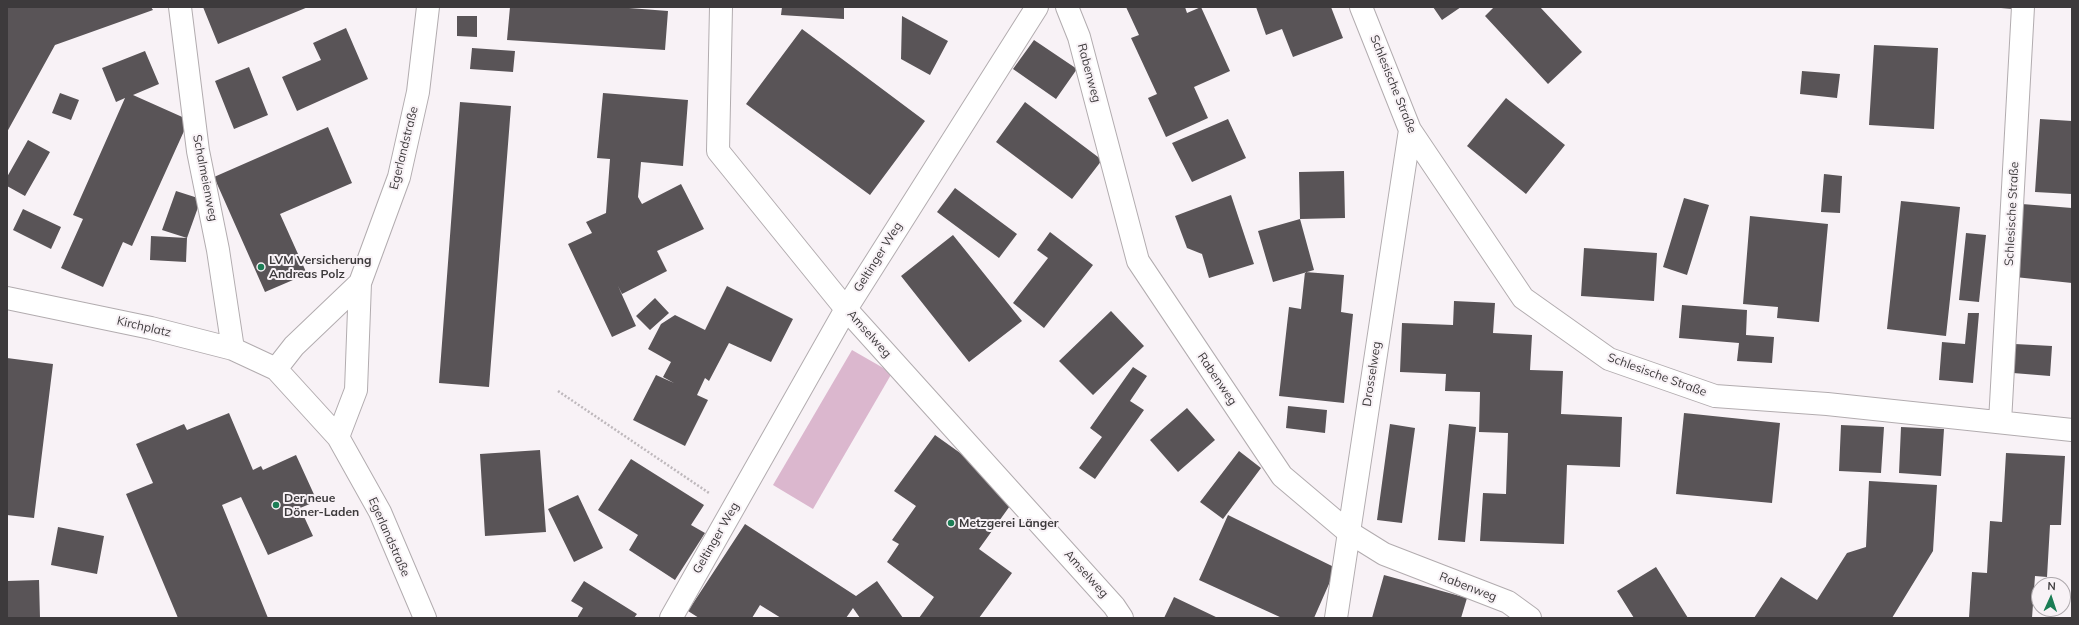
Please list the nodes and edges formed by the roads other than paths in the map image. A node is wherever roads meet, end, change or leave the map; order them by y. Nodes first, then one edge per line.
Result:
1 (180, 7) edge
2 (428, 7) edge
3 (721, 7) edge
4 (1037, 7) edge
5 (1067, 7) edge
6 (1361, 7) edge
7 (2024, 7) edge
8 (1410, 130) junction
9 (360, 283) junction
10 (7, 298) edge
11 (846, 309) junction
12 (233, 349) junction
13 (276, 369) junction
14 (2000, 422) junction
15 (2072, 430) edge
16 (338, 437) junction
17 (1348, 531) junction
18 (425, 618) edge
19 (671, 618) edge
20 (1122, 618) edge
21 (1336, 618) edge
22 (1530, 618) edge

1 - 12 street, Schalmeienweg
2 - 9 street, Egerlandstraße
3 - 11 street, Amselweg
4 - 11 street, Geltinger Weg
5 - 17 street, Rabenweg
6 - 8 street, Schlesische Straße
7 - 14 street, Schlesische Straße
8 - 14 street, Schlesische Straße
8 - 17 street, Drosselweg
9 - 13 street, Egerlandstraße
9 - 16 street, Egerlandstraße
10 - 12 street, Kirchplatz
11 - 19 street, Geltinger Weg
11 - 20 street, Amselweg
12 - 13 street, Kirchplatz
13 - 16 street, Egerlandstraße
14 - 15 street, Schlesische Straße
16 - 18 street, Egerlandstraße
17 - 21 street, Drosselweg
17 - 22 street, Rabenweg

